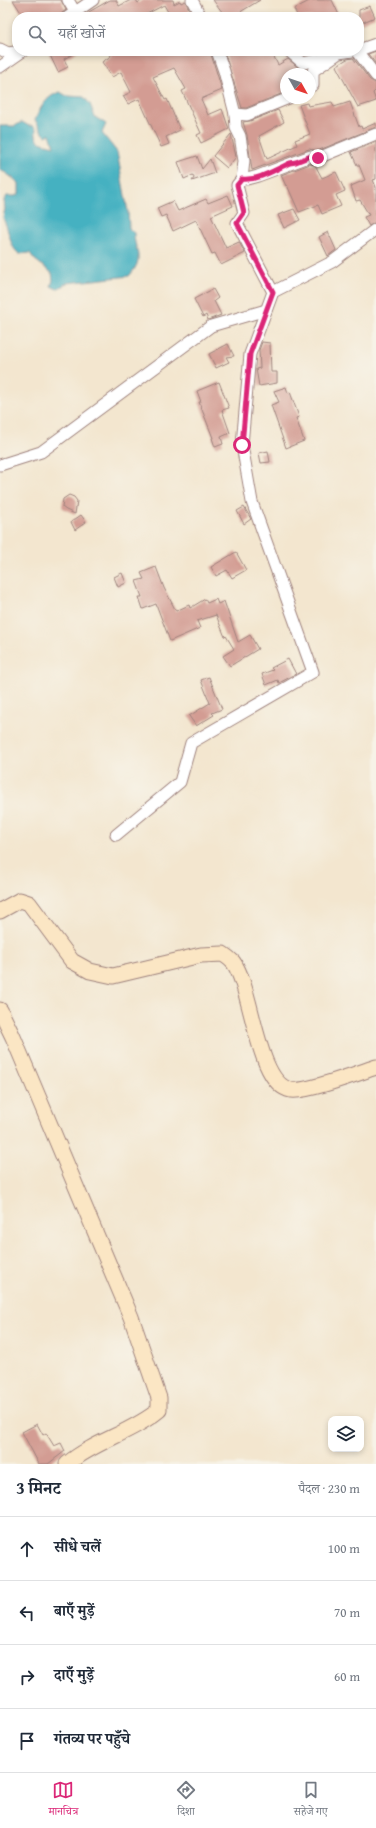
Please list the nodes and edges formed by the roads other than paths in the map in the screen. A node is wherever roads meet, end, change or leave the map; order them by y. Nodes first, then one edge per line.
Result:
1 (68, 0) edge
2 (93, 0) edge
3 (192, 0) edge
4 (71, 12) edge
5 (75, 12) edge
6 (198, 12) edge
7 (376, 44) edge
8 (364, 48) edge
9 (0, 50) edge
10 (12, 53) edge
11 (16, 56) edge
12 (218, 56) edge
13 (294, 56) edge
14 (335, 56) edge
15 (362, 56) edge
16 (333, 58) junction
17 (1, 66) edge
18 (316, 69) edge
19 (376, 76) edge
20 (280, 102) edge
21 (235, 114) junction
22 (376, 134) edge
23 (242, 179) junction
24 (376, 228) edge
25 (273, 292) junction
26 (266, 310) junction
27 (0, 465) edge
28 (116, 835) dead end
29 (0, 912) edge
30 (0, 1010) edge
31 (376, 1066) edge
32 (67, 1464) edge

1 - 4 street
2 - 5 street
3 - 6 street
7 - 8 street
9 - 10 street
11 - 17 street
12 - 21 street
13 - 16 street
14 - 16 street
15 - 19 street
16 - 18 street
20 - 21 street
21 - 23 street
22 - 23 street
23 - 25 street
24 - 25 street
25 - 26 street
26 - 27 street
26 - 28 street
29 - 31 street
30 - 32 street

